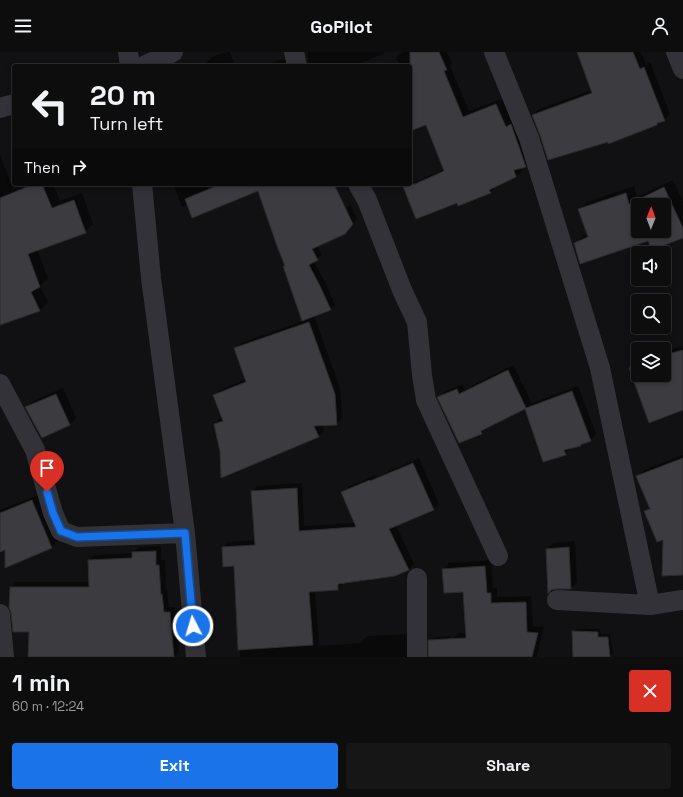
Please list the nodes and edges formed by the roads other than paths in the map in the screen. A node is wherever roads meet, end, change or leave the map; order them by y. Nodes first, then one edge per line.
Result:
1 (128, 52) edge
2 (172, 52) edge
3 (294, 52) edge
4 (494, 52) edge
5 (676, 52) edge
6 (130, 64) edge
7 (148, 64) edge
8 (297, 64) edge
9 (683, 69) edge
10 (12, 105) edge
11 (0, 108) edge
12 (142, 186) edge
13 (359, 186) edge
14 (0, 384) edge
15 (185, 533) junction
16 (498, 556) dead end
17 (417, 578) dead end
18 (557, 600) dead end
19 (683, 600) edge
20 (650, 605) junction
21 (0, 614) edge
22 (4, 657) edge
23 (196, 657) edge
24 (417, 657) edge

1 - 6 street
2 - 7 street
3 - 8 street
4 - 20 street
5 - 9 street
10 - 11 street
12 - 15 street
13 - 16 street
14 - 15 street
15 - 23 street
17 - 24 street
18 - 20 street
19 - 20 street
21 - 22 street

